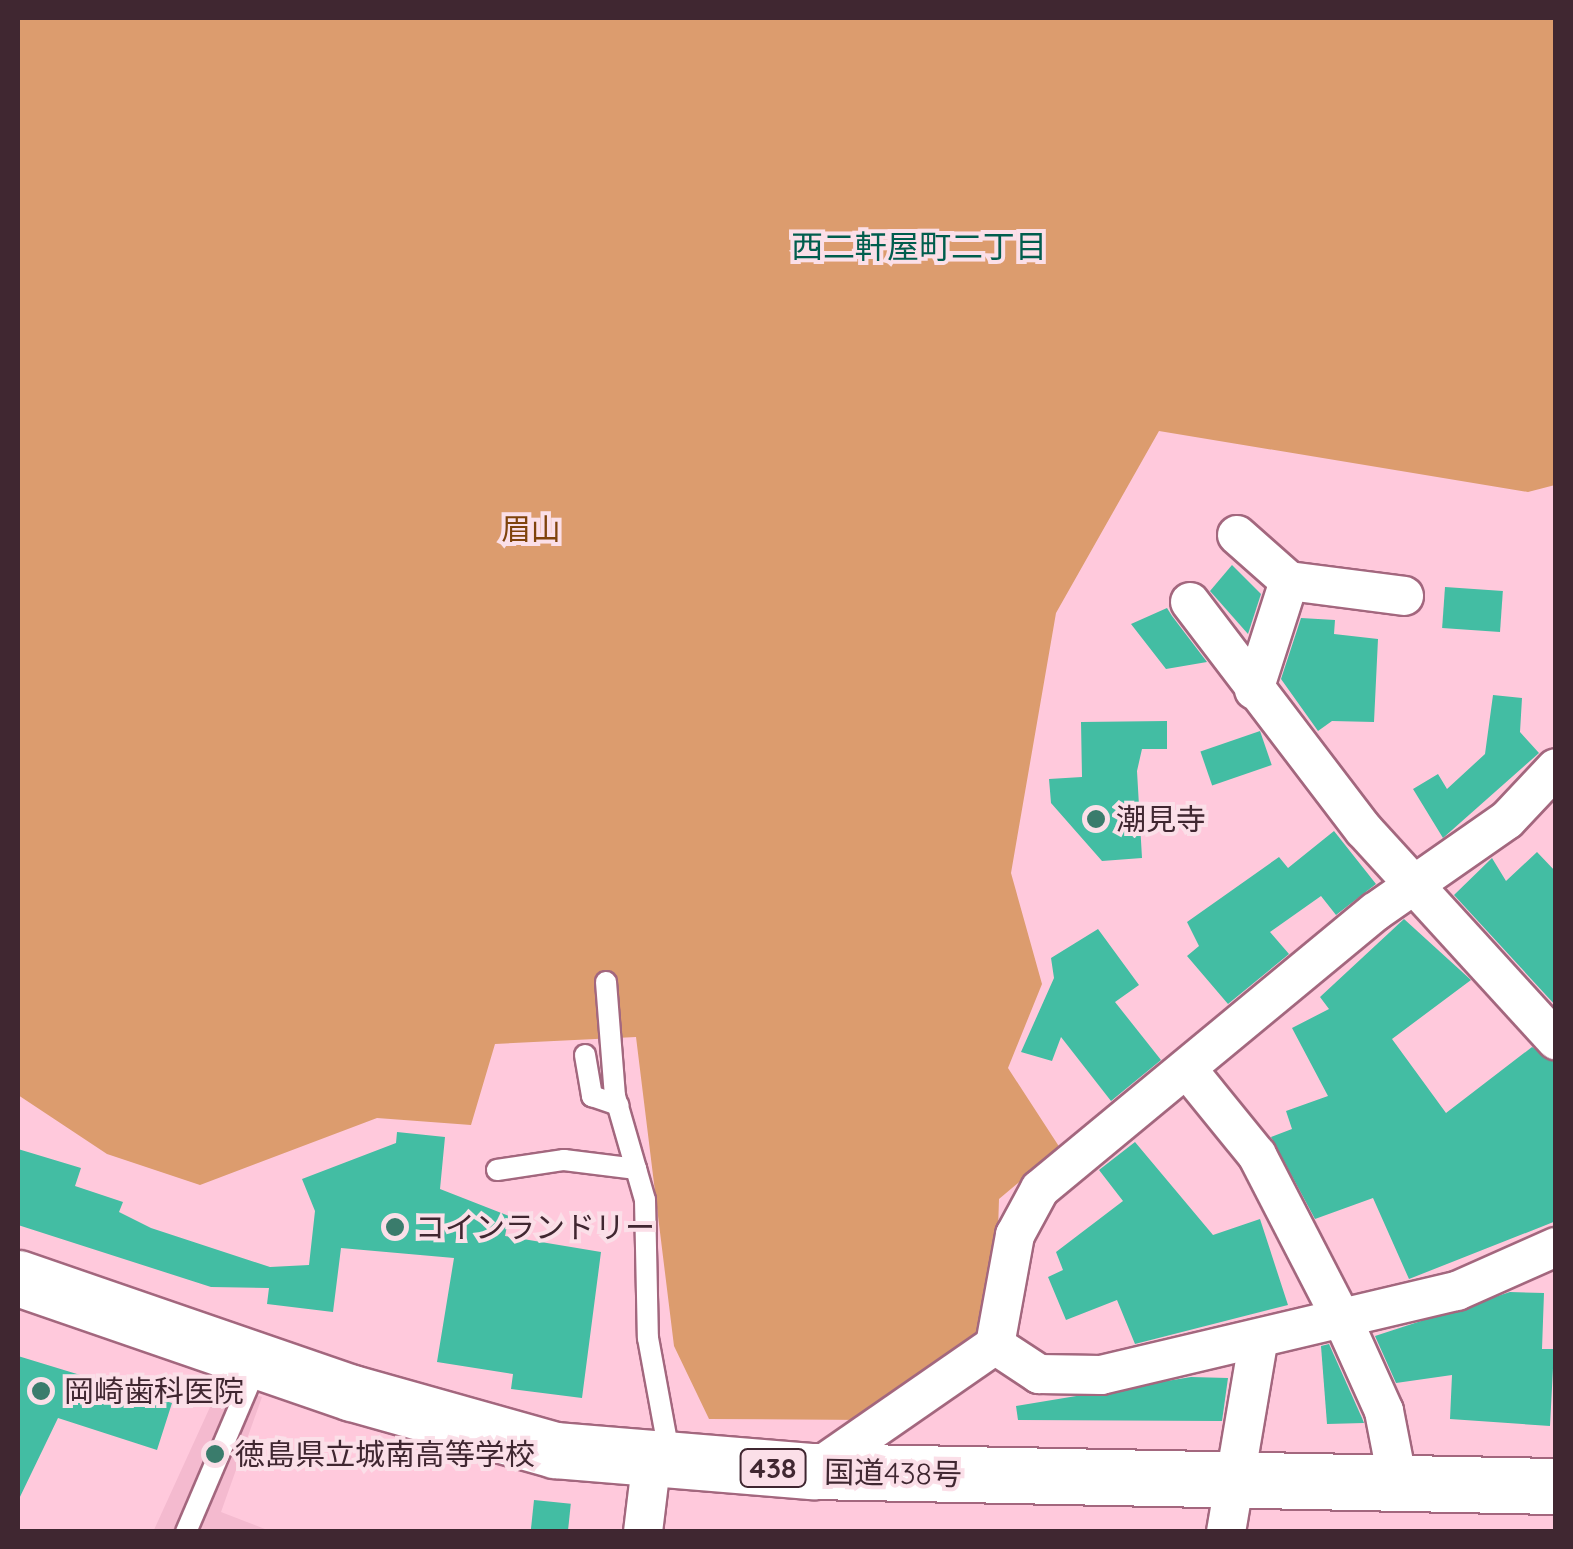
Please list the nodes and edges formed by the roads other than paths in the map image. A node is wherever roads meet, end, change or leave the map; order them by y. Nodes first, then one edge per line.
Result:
1 (1237, 535) dead end
2 (1289, 582) junction
3 (1404, 596) dead end
4 (1190, 602) dead end
5 (1254, 690) junction
6 (1556, 768) edge
7 (1414, 885) junction
8 (606, 982) dead end
9 (1556, 1040) edge
10 (585, 1056) dead end
11 (1188, 1068) junction
12 (618, 1105) junction
13 (636, 1169) junction
14 (498, 1170) dead end
15 (1556, 1247) edge
16 (18, 1278) edge
17 (1342, 1320) junction
18 (1258, 1343) junction
19 (995, 1345) junction
20 (258, 1361) junction
21 (661, 1459) junction
22 (813, 1472) junction
23 (1398, 1483) junction
24 (1556, 1486) edge
25 (1234, 1506) edge
26 (186, 1532) edge
27 (643, 1532) edge

1 - 2 street
2 - 3 street
2 - 5 street
4 - 5 street
5 - 7 street
6 - 7 street
7 - 9 street
7 - 11 street
8 - 12 lane
10 - 12 lane
11 - 17 street
11 - 19 street
12 - 13 lane
13 - 14 lane
13 - 21 lane
15 - 17 street
16 - 20 highway, 国道438号 / 438
17 - 18 street
17 - 23 street
18 - 19 street
18 - 25 street
19 - 22 street
20 - 21 highway, 国道438号 / 438
20 - 26 lane
21 - 22 highway, 国道438号 / 438
21 - 27 street
22 - 25 highway, 国道438号 / 438
23 - 24 highway, 国道438号 / 438
23 - 25 highway, 国道438号 / 438

